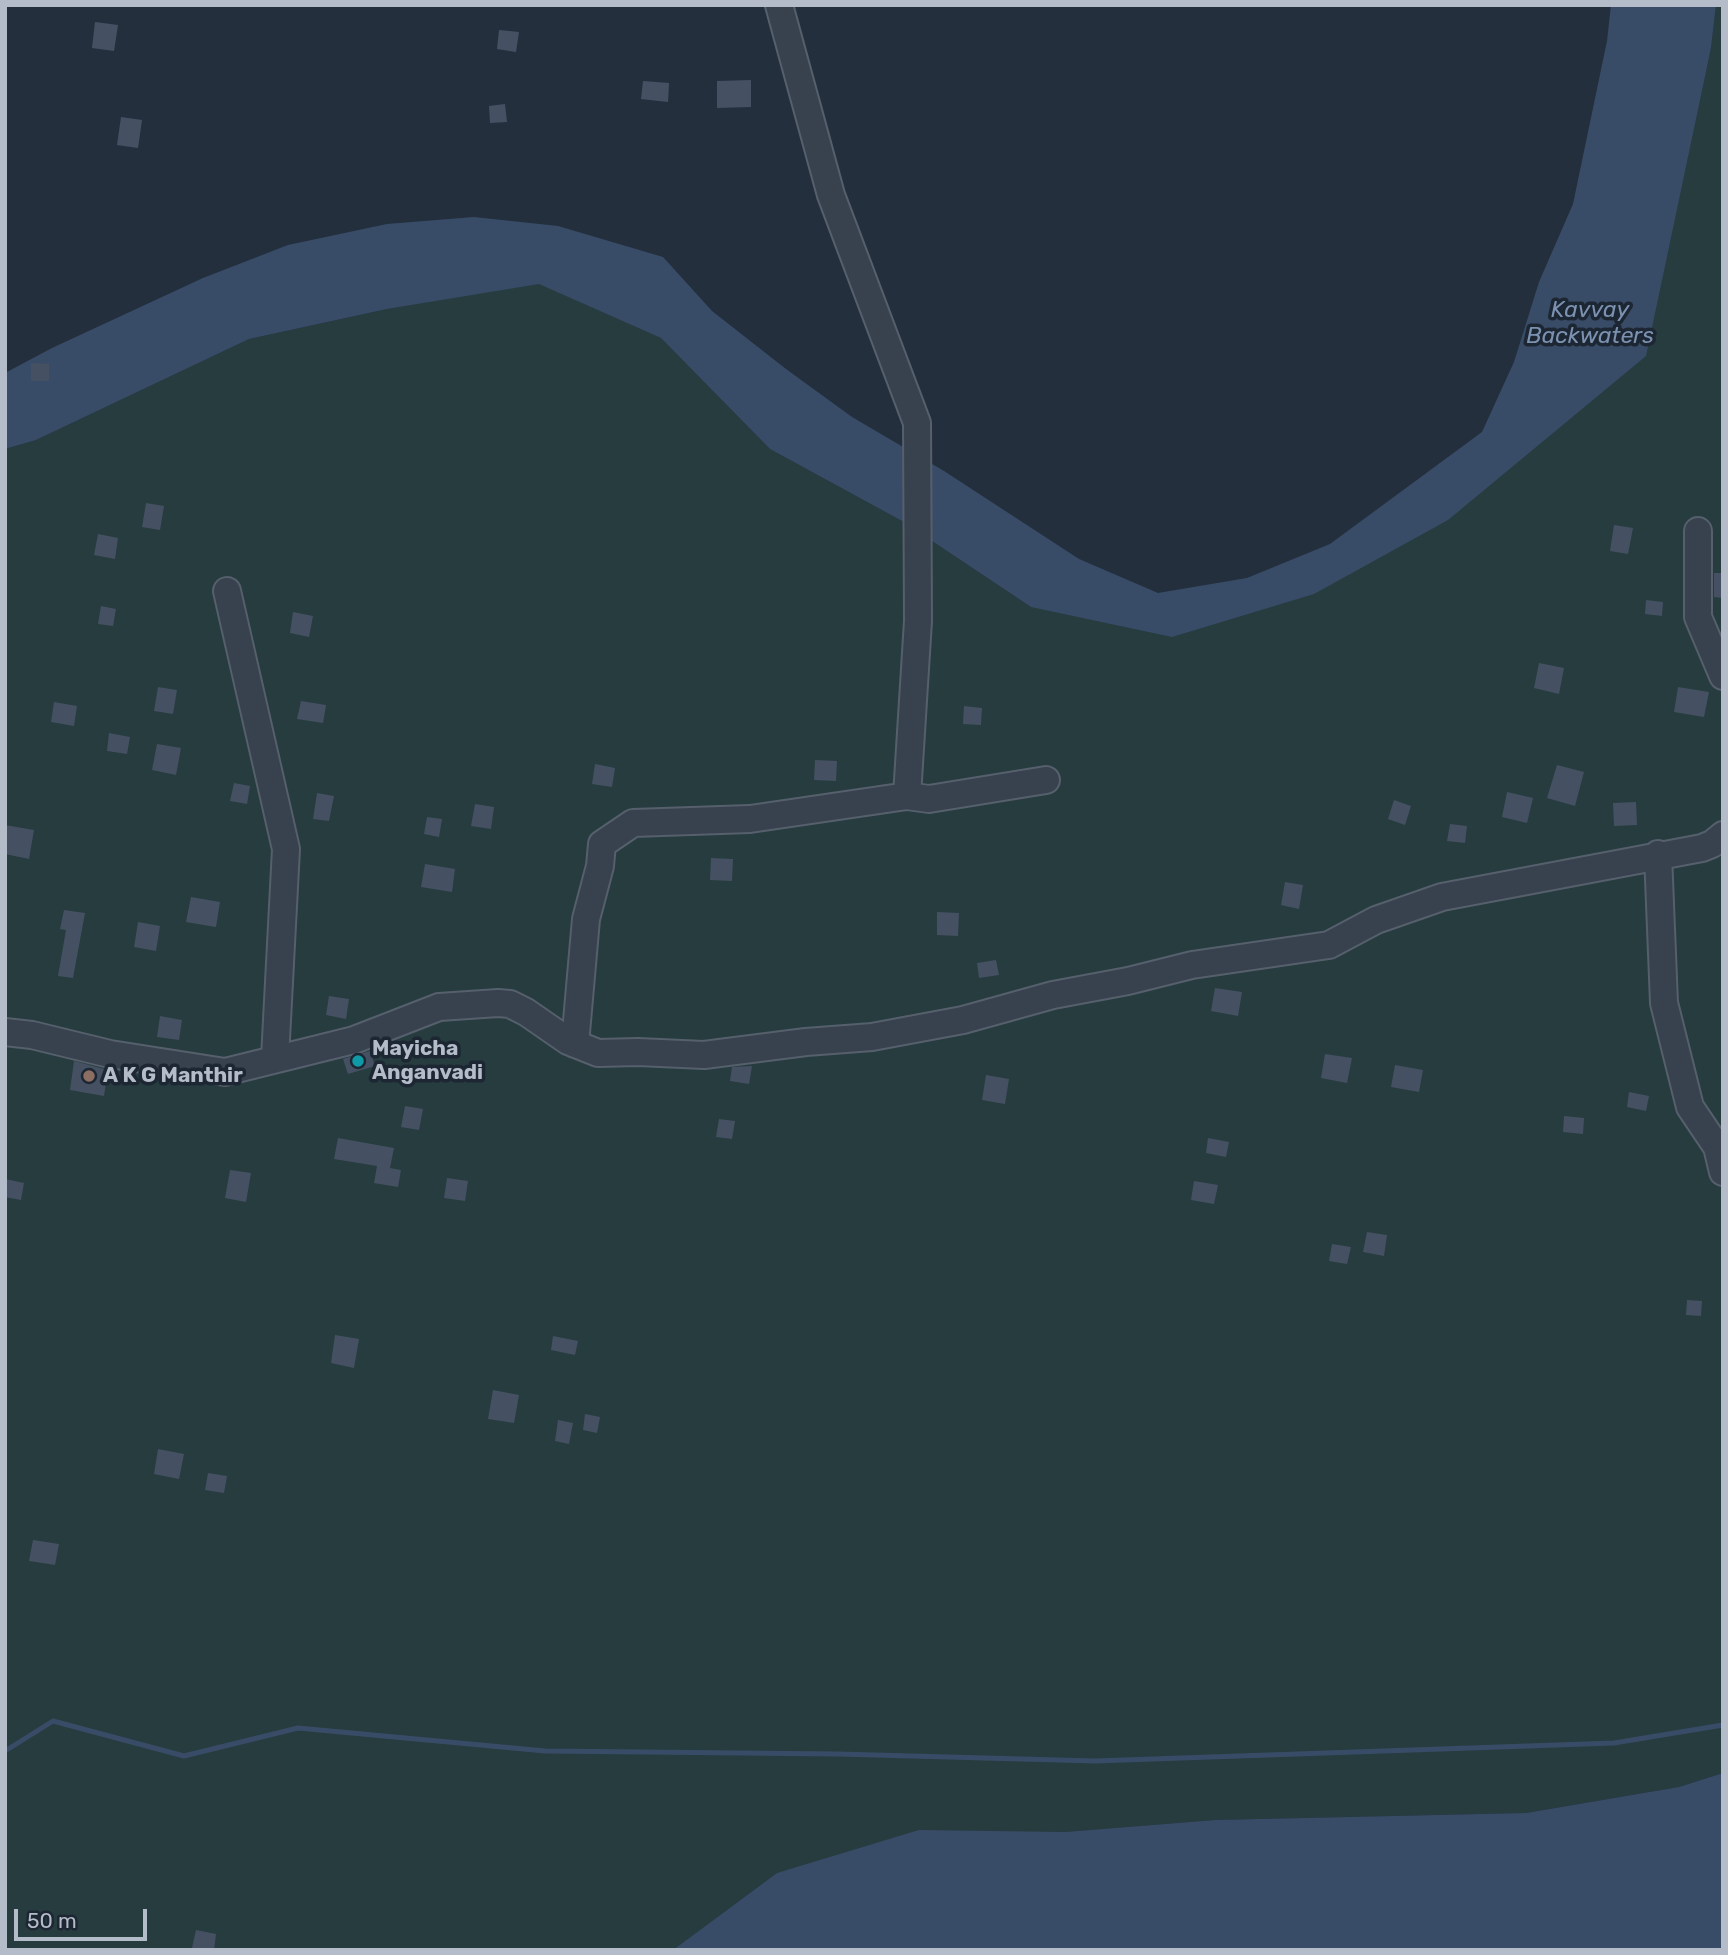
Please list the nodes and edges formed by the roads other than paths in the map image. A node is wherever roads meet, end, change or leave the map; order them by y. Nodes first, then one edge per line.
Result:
1 (779, 5) edge
2 (1698, 531) dead end
3 (227, 591) dead end
4 (1723, 676) edge
5 (1046, 780) dead end
6 (907, 796) junction
7 (1723, 835) edge
8 (1658, 854) junction
9 (5, 1032) edge
10 (575, 1044) junction
11 (275, 1058) junction
12 (1723, 1172) edge

1 - 6 street
2 - 4 street
3 - 11 street
5 - 6 street
6 - 10 street
7 - 8 street
8 - 10 street
8 - 12 street
9 - 11 street
10 - 11 street

